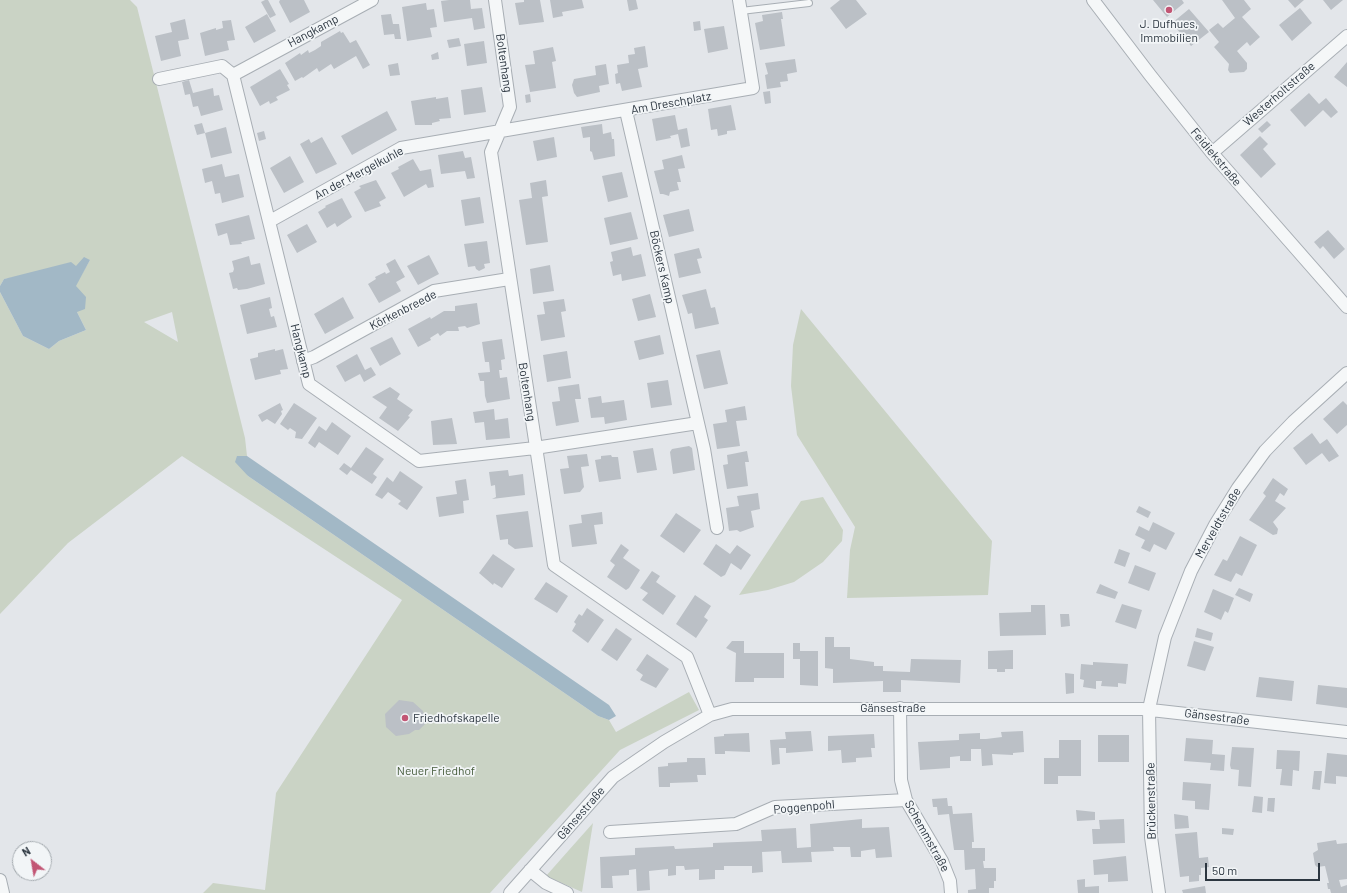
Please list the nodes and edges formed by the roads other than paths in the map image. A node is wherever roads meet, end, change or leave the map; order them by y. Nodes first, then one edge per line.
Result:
1 (372, 0) edge
2 (495, 0) edge
3 (1093, 0) edge
4 (809, 3) dead end
5 (740, 6) edge
6 (1347, 36) edge
7 (233, 75) junction
8 (159, 79) dead end
9 (626, 111) junction
10 (501, 131) junction
11 (1212, 153) junction
12 (270, 220) junction
13 (509, 279) junction
14 (1347, 307) edge
15 (303, 361) junction
16 (1347, 372) edge
17 (698, 423) junction
18 (535, 448) junction
19 (717, 528) dead end
20 (900, 708) junction
21 (1149, 709) junction
22 (710, 715) junction
23 (1347, 732) edge
24 (906, 800) junction
25 (610, 832) dead end
26 (530, 870) junction
27 (0, 880) edge
28 (3, 893) edge
29 (510, 893) edge
30 (567, 893) edge
31 (951, 893) edge
32 (1159, 893) edge

1 - 7 street, Hangkamp
2 - 10 street, Boltenhang
3 - 11 street, Feidiekstraße
4 - 5 lane
5 - 9 street, Am Dreschplatz
6 - 11 street, Westerholtstraße
7 - 8 street
7 - 12 street, Hangkamp
9 - 10 street, Am Dreschplatz
9 - 17 street, Böckers Kamp
10 - 12 street, An der Mergelkuhle
10 - 13 street, Boltenhang
11 - 14 street, Feidiekstraße
12 - 15 street, Hangkamp
13 - 15 street, Körkenbreede
13 - 18 street, Boltenhang
15 - 18 street, Hangkamp
16 - 21 street, Merveldtstraße
17 - 18 street
17 - 19 street, Böckers Kamp
18 - 22 street, Boltenhang
20 - 21 street, Gänsestraße
20 - 22 street, Gänsestraße
20 - 24 street, Schemmstraße
21 - 23 street, Gänsestraße
21 - 32 street, Brückenstraße
22 - 26 street, Gänsestraße
24 - 25 street, Poggenpohl
24 - 31 street, Schemmstraße
26 - 29 street, Gänsestraße
26 - 30 street
27 - 28 street

